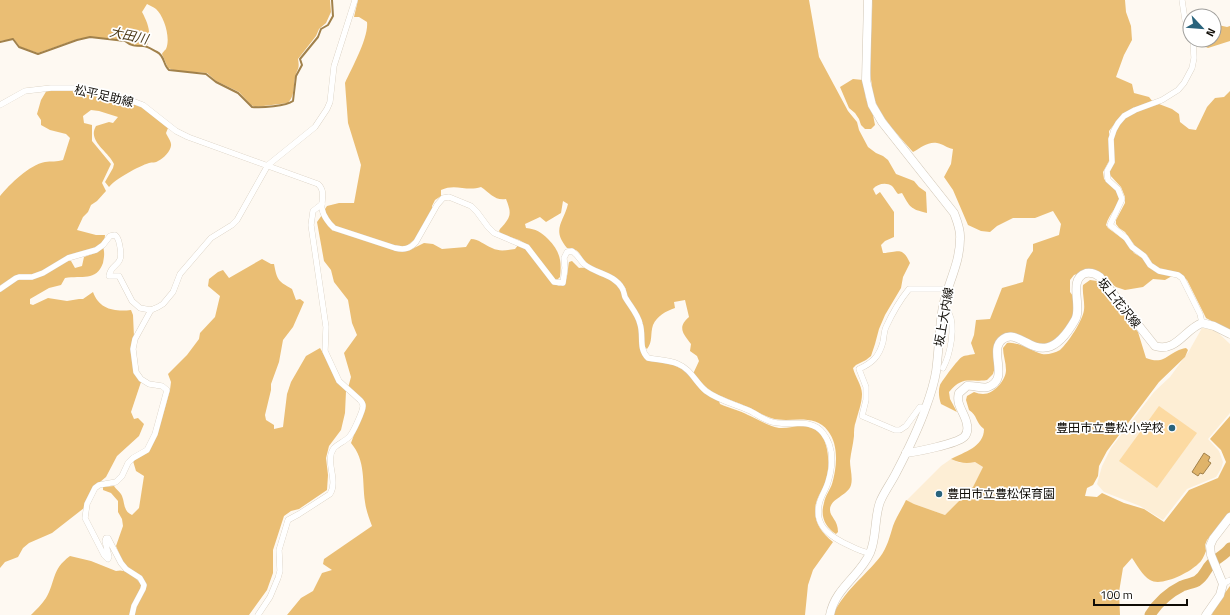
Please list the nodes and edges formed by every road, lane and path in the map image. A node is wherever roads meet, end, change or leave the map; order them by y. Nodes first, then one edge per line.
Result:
1 (355, 0) edge
2 (868, 0) edge
3 (1193, 48) edge
4 (0, 105) edge
5 (268, 165) junction
6 (322, 204) junction
7 (947, 288) junction
8 (0, 289) edge
9 (943, 306) junction
10 (151, 310) junction
11 (1202, 323) junction
12 (1230, 334) edge
13 (944, 368) dead end
14 (926, 408) junction
15 (906, 453) junction
16 (1230, 517) edge
17 (870, 553) junction
18 (1225, 581) edge
19 (132, 615) edge
20 (258, 615) edge
21 (830, 615) edge
22 (1206, 615) edge

1 - 5 street
2 - 7 main road, 坂上大内線
3 - 11 street
4 - 5 street, 松平足助線
5 - 6 street, 松平足助線
5 - 10 street
6 - 17 street, 松平足助線
6 - 20 street
7 - 9 main road, 坂上大内線
7 - 14 street
8 - 10 street
9 - 13 street
9 - 14 main road, 坂上大内線
10 - 19 street
11 - 12 main road
11 - 15 main road, 坂上花沢線
14 - 15 main road, 坂上大内線
15 - 17 main road, 坂上大内線
16 - 18 main road
17 - 21 main road, 坂上大内線
18 - 22 main road

